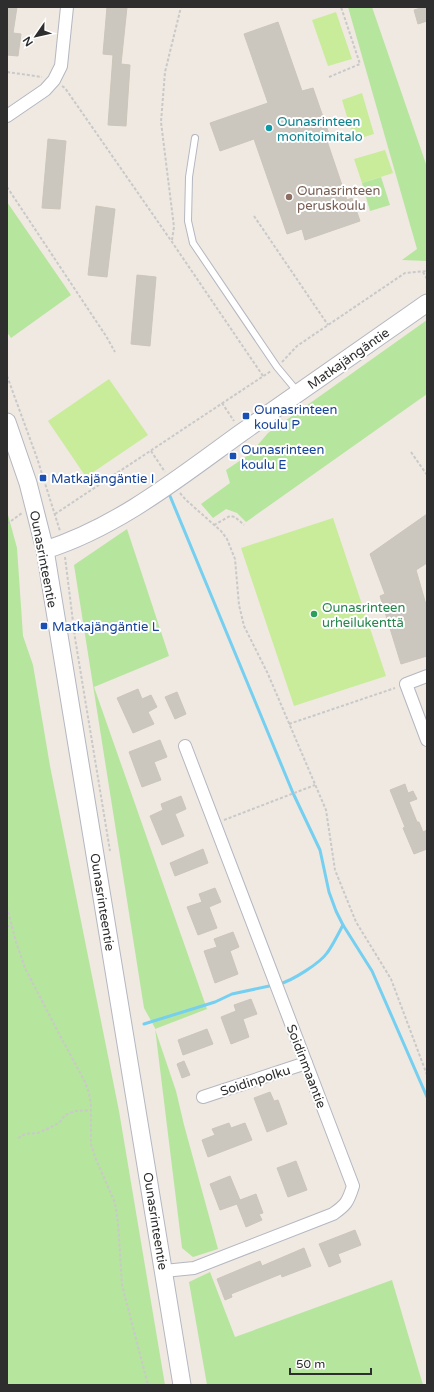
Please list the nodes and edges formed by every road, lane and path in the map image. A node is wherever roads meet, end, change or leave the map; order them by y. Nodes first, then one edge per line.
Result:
1 (67, 7) edge
2 (181, 7) edge
3 (341, 7) edge
4 (7, 72) edge
5 (329, 77) dead end
6 (54, 80) junction
7 (7, 116) edge
8 (195, 138) dead end
9 (7, 187) edge
10 (254, 216) dead end
11 (172, 242) junction
12 (423, 272) junction
13 (427, 272) edge
14 (427, 279) edge
15 (427, 303) edge
16 (328, 325) junction
17 (115, 352) dead end
18 (277, 367) junction
19 (262, 376) junction
20 (298, 392) junction
21 (222, 403) junction
22 (7, 422) edge
23 (236, 423) dead end
24 (151, 451) junction
25 (411, 452) dead end
26 (427, 475) edge
27 (172, 483) junction
28 (34, 507) junction
29 (55, 514) dead end
30 (7, 524) edge
31 (214, 525) junction
32 (244, 525) dead end
33 (45, 550) junction
34 (427, 676) edge
35 (406, 684) junction
36 (289, 724) junction
37 (427, 740) edge
38 (185, 746) dead end
39 (315, 785) junction
40 (214, 824) junction
41 (7, 907) edge
42 (12, 926) junction
43 (7, 927) edge
44 (306, 1062) junction
45 (426, 1068) edge
46 (427, 1075) edge
47 (203, 1097) dead end
48 (91, 1110) junction
49 (18, 1138) dead end
50 (164, 1271) junction
51 (148, 1385) edge
52 (182, 1385) edge

1 - 6 street
2 - 11 path
3 - 5 path
4 - 6 path
6 - 7 street
6 - 11 path
8 - 18 lane
9 - 17 path
10 - 16 path
11 - 19 path
12 - 13 path
12 - 14 path
12 - 16 path
15 - 20 street, Matkajängäntie
16 - 18 path
18 - 19 path
18 - 20 lane
19 - 21 path
20 - 27 street, Matkajängäntie
21 - 23 path
21 - 24 path
22 - 28 street, Ounasrinteentie
24 - 27 path
24 - 29 path
25 - 26 path
27 - 31 path
27 - 33 street, Matkajängäntie
28 - 30 path
28 - 33 street, Ounasrinteentie
31 - 32 path
31 - 36 path
33 - 50 street, Ounasrinteentie
34 - 35 street
35 - 36 path
35 - 37 street
36 - 39 path
38 - 40 street, Soidinmaantie
39 - 40 path
39 - 45 path
40 - 44 street, Soidinmaantie
41 - 42 path
42 - 43 path
42 - 48 path
44 - 47 street, Soidinpolku
44 - 50 street, Soidinmaantie
45 - 46 path
48 - 49 path
48 - 51 path
50 - 52 street, Ounasrinteentie

